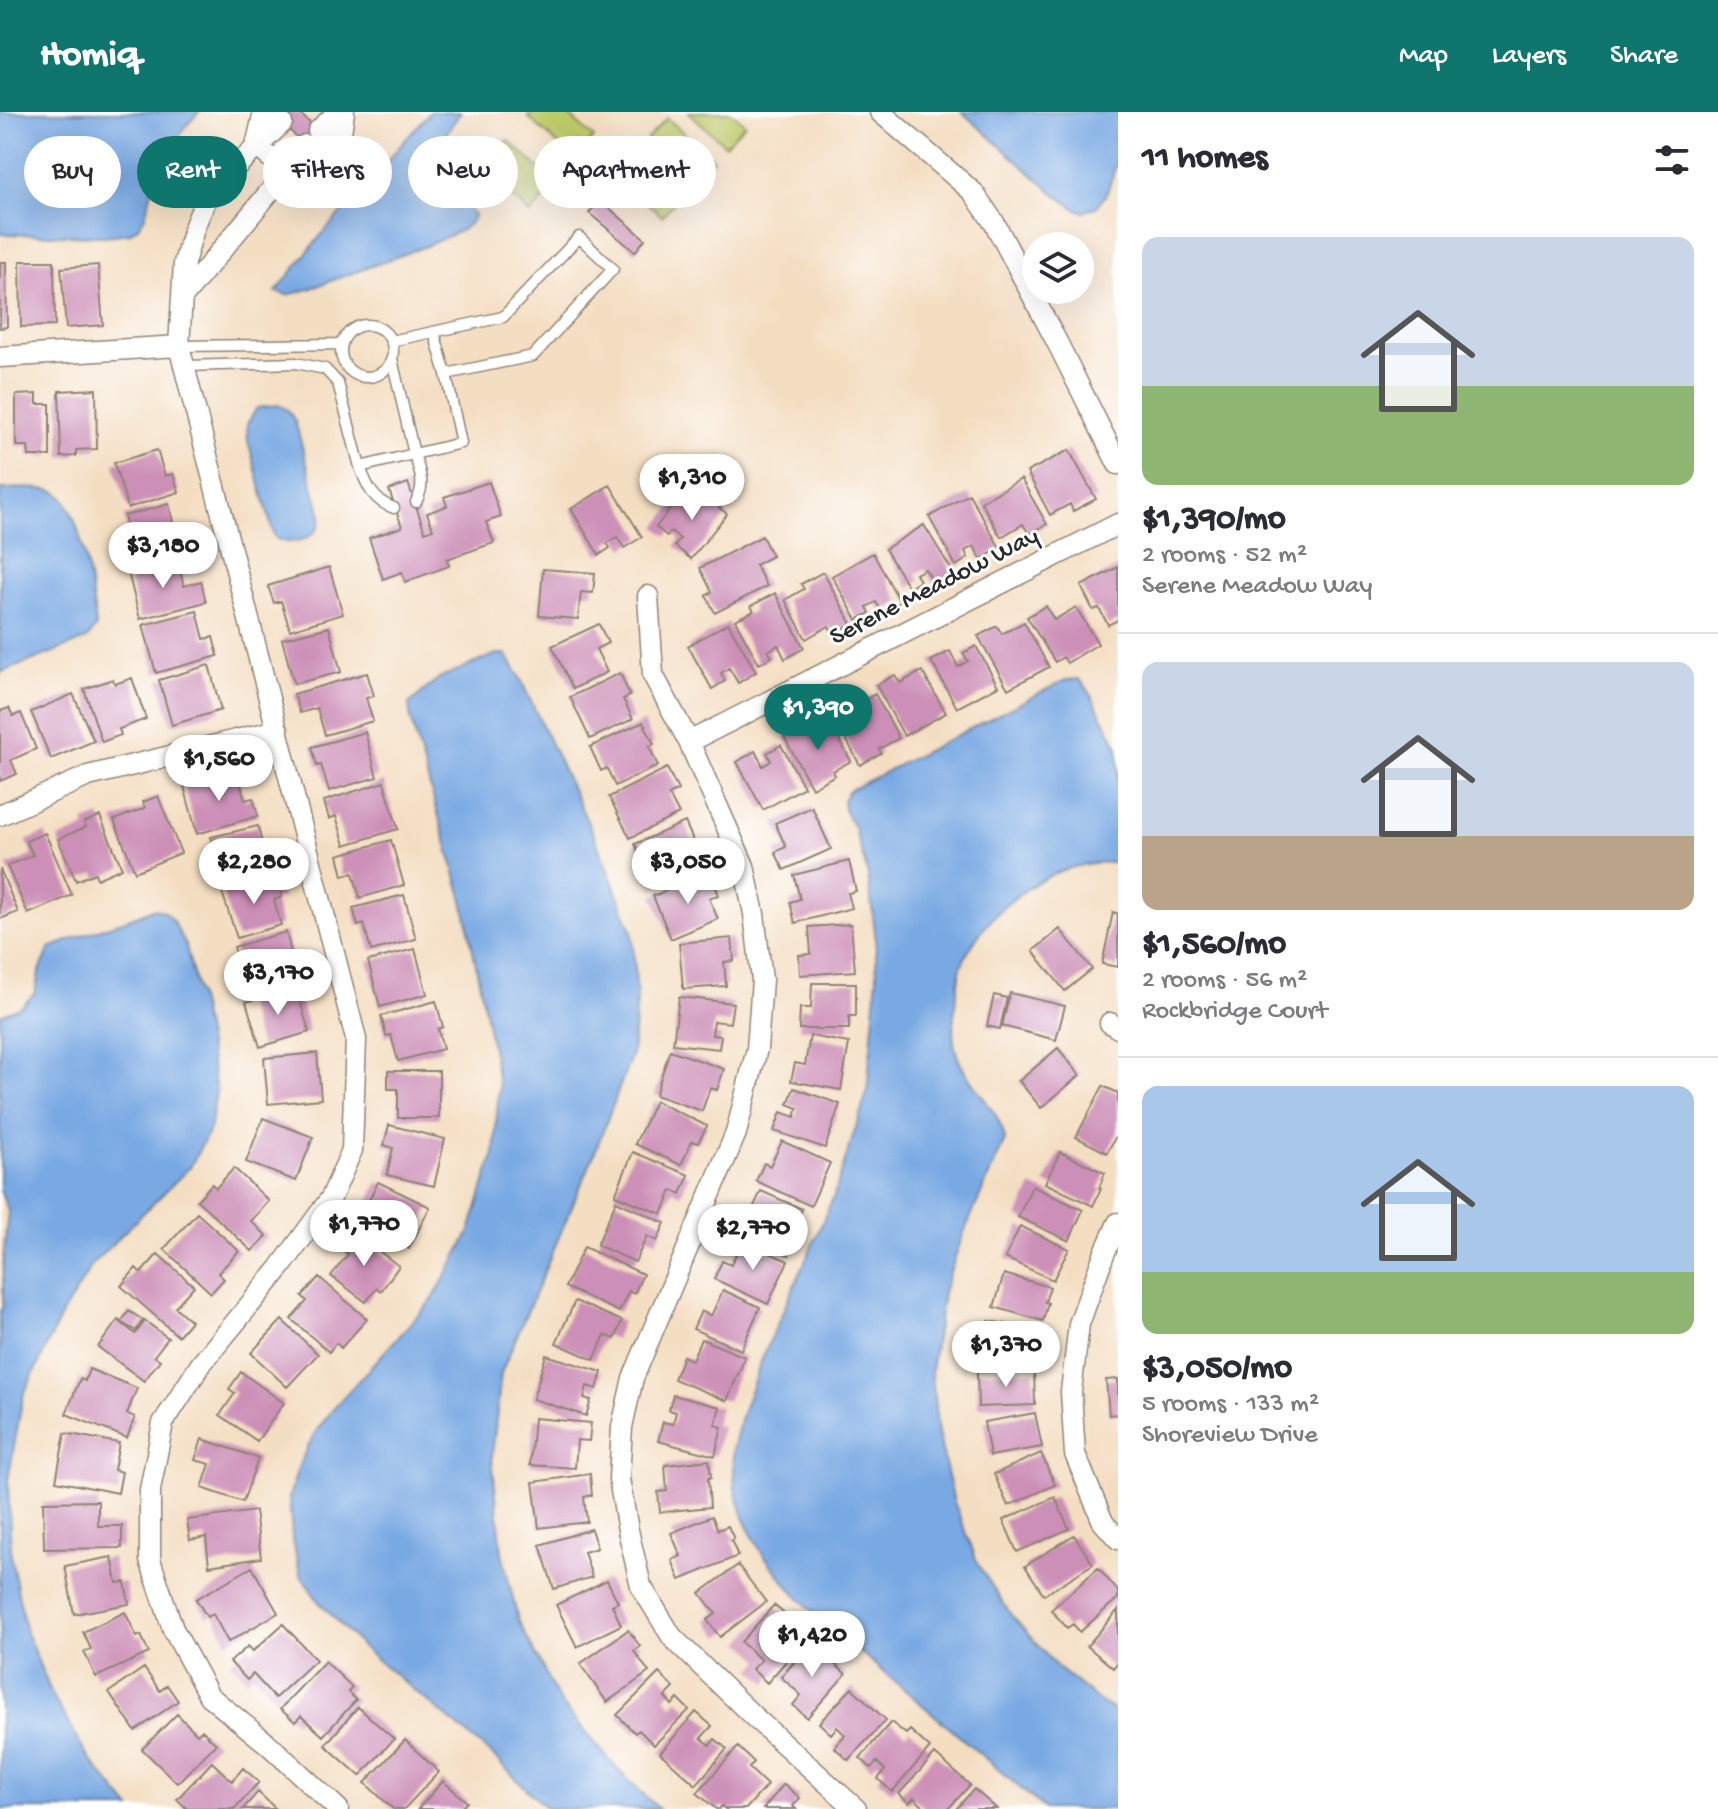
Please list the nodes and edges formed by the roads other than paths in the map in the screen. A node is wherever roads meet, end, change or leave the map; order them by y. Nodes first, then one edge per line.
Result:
1 (341, 112) edge
2 (880, 112) edge
3 (274, 118) edge
4 (314, 136) edge
5 (338, 136) edge
6 (256, 146) junction
7 (263, 152) edge
8 (263, 200) edge
9 (182, 298) junction
10 (434, 332) junction
11 (391, 341) junction
12 (341, 344) junction
13 (179, 346) junction
14 (0, 357) edge
15 (392, 359) junction
16 (185, 366) junction
17 (348, 369) junction
18 (446, 374) junction
19 (338, 383) junction
20 (414, 454) junction
21 (1118, 464) edge
22 (360, 467) junction
23 (416, 502) dead end
24 (394, 508) dead end
25 (1118, 524) edge
26 (648, 596) dead end
27 (278, 730) junction
28 (689, 742) junction
29 (0, 815) edge
30 (1118, 1223) edge
31 (1118, 1539) edge
32 (338, 1809) edge
33 (856, 1809) edge

1 - 4 street
1 - 5 street
2 - 21 street
3 - 6 street
6 - 7 street
6 - 9 street
8 - 9 street
9 - 13 street
10 - 11 lane
10 - 18 lane
10 - 18 lane
11 - 12 lane
11 - 15 lane
12 - 13 lane
12 - 17 lane
13 - 14 street
13 - 16 street
15 - 17 lane
15 - 20 lane
16 - 19 lane
16 - 27 street
17 - 19 lane
18 - 20 lane
19 - 22 lane
20 - 22 lane
20 - 23 lane
22 - 24 lane
25 - 28 street, Serene Meadow Way
26 - 28 street
27 - 29 street
27 - 32 street
28 - 33 street
30 - 31 street

